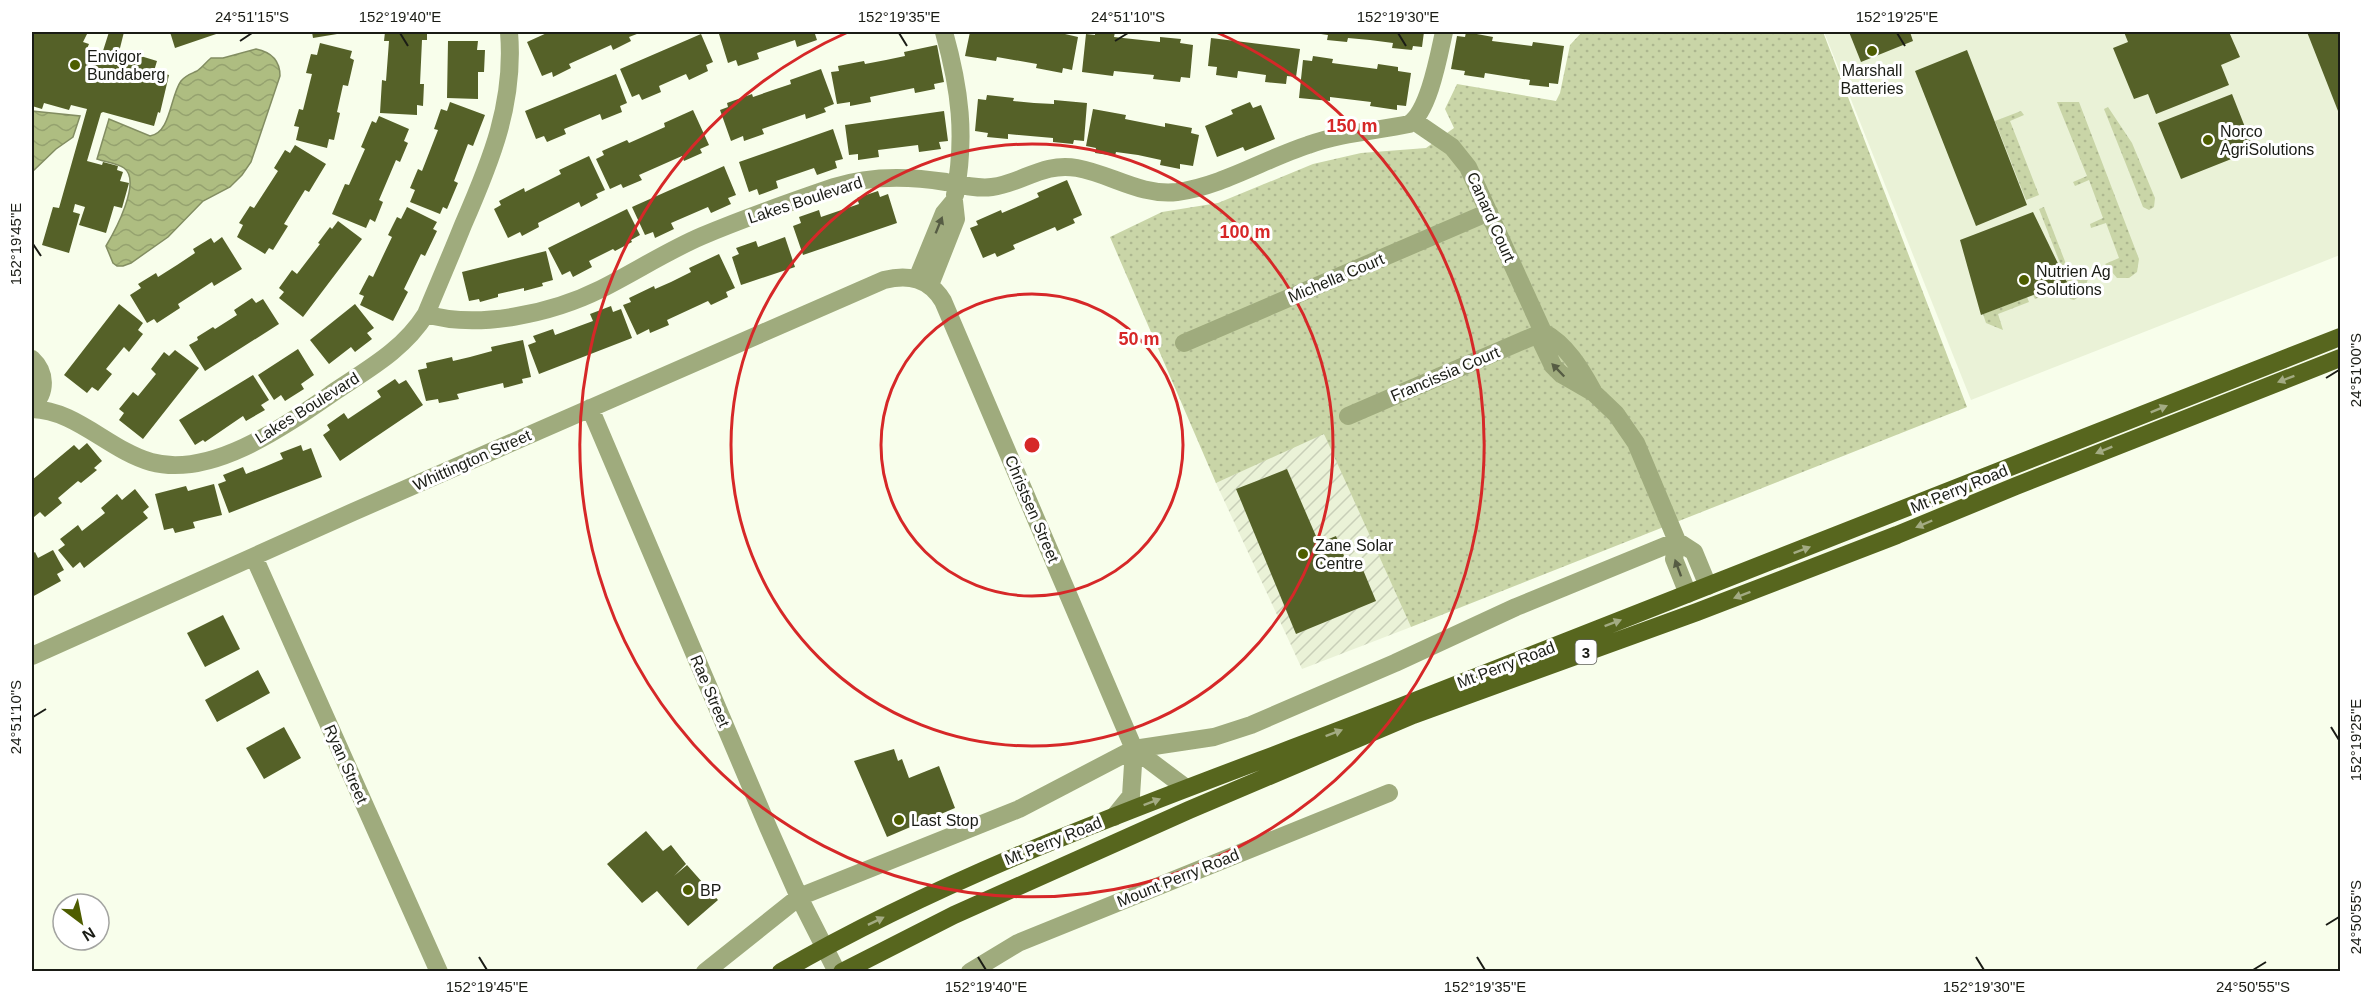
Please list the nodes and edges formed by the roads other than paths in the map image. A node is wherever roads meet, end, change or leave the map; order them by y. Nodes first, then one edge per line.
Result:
1 (509, 32) edge
2 (944, 32) edge
3 (1444, 32) edge
4 (1414, 121) junction
5 (956, 193) junction
6 (1489, 212) junction
7 (923, 282) junction
8 (426, 314) junction
9 (1543, 332) junction
10 (2340, 337) edge
11 (1184, 343) dead end
12 (2340, 358) edge
13 (32, 359) edge
14 (43, 375) junction
15 (32, 407) edge
16 (590, 408) junction
17 (1348, 416) dead end
18 (71, 419) junction
19 (1677, 541) junction
20 (254, 557) junction
21 (1708, 586) junction
22 (1688, 594) junction
23 (1716, 605) junction
24 (1697, 612) junction
25 (32, 656) edge
26 (1134, 749) junction
27 (1186, 788) junction
28 (1389, 793) dead end
29 (1113, 817) junction
30 (799, 897) junction
31 (824, 947) junction
32 (439, 972) edge
33 (705, 972) edge
34 (781, 972) edge
35 (837, 972) edge
36 (842, 972) edge
37 (970, 972) edge

1 - 8 street, Lakes Boulevard
2 - 5 street
3 - 4 street
4 - 5 street, Lakes Boulevard
4 - 6 street, Canard Court
5 - 7 street
5 - 8 street, Lakes Boulevard
6 - 9 street, Canard Court
6 - 11 street, Michella Court
7 - 16 street, Whittington Street
7 - 26 street, Christsen Street
8 - 18 street, Lakes Boulevard
9 - 17 street, Francissia Court
9 - 19 street
21 -> 10 main road, Mt Perry Road / 3
12 -> 23 main road, Mt Perry Road / 3
13 - 14 street
14 - 15 street
14 - 18 street
15 - 18 street
16 - 20 street, Whittington Street
16 - 30 street, Rae Street
19 - 21 street
22 -> 19 street
19 - 26 street
20 - 25 street, Whittington Street
20 - 32 street, Ryan Street
21 - 22 main road, Mt Perry Road / 3
21 - 23 main road
22 - 24 main road
27 -> 22 main road, Mt Perry Road / 3
23 - 24 main road, Mt Perry Road / 3
24 - 36 main road, Mt Perry Road / 3
26 - 27 street
26 - 29 street, Christsen Street
26 - 30 street
29 -> 27 main road, Mt Perry Road / 3
28 - 37 street, Mount Perry Road
31 -> 29 main road, Mt Perry Road / 3
30 - 31 street, Rae Street
30 - 33 street
31 - 34 main road, Mt Perry Road / 3
31 - 35 street, Rae Street

